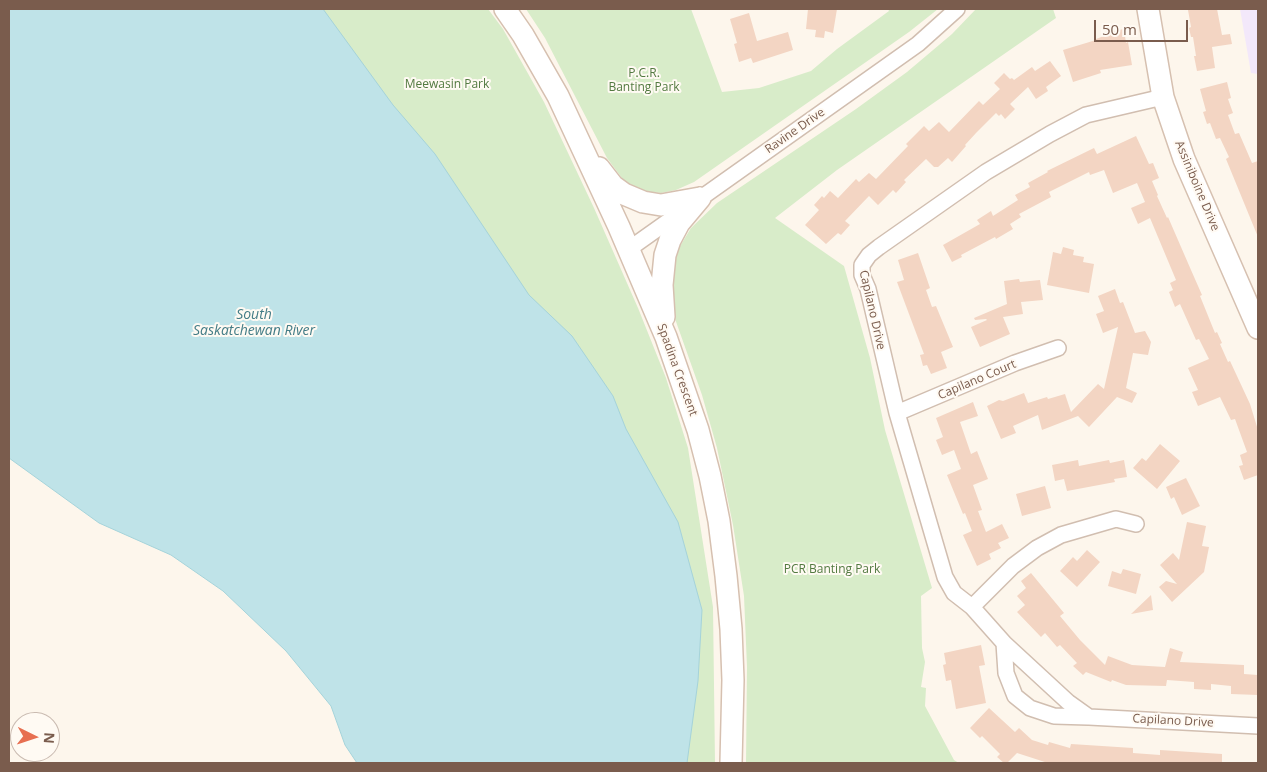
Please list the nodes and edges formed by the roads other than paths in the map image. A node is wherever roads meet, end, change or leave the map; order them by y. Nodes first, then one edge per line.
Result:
1 (505, 9) edge
2 (957, 9) edge
3 (1148, 9) edge
4 (1164, 97) junction
5 (580, 142) junction
6 (700, 198) junction
7 (629, 248) junction
8 (1258, 328) edge
9 (666, 337) junction
10 (1058, 348) dead end
11 (897, 413) junction
12 (1136, 524) dead end
13 (972, 607) junction
14 (1004, 643) junction
15 (1089, 717) junction
16 (1258, 726) edge
17 (732, 763) edge

1 - 5 street, Spadina Crescent
2 - 6 street, Ravine Drive
3 - 4 street, Assiniboine Drive
4 - 8 street, Assiniboine Drive
4 - 11 street, Capilano Drive
5 - 6 street
5 - 7 street, Spadina Crescent
6 - 7 street, Ravine Drive
6 - 9 street
7 - 9 street, Spadina Crescent
9 - 17 street, Spadina Crescent
10 - 11 street, Capilano Court
11 - 13 street, Capilano Drive
12 - 13 street
13 - 14 street, Capilano Drive
14 - 15 street, Capilano Drive
14 - 15 street, Capilano Drive
15 - 16 street, Capilano Drive

